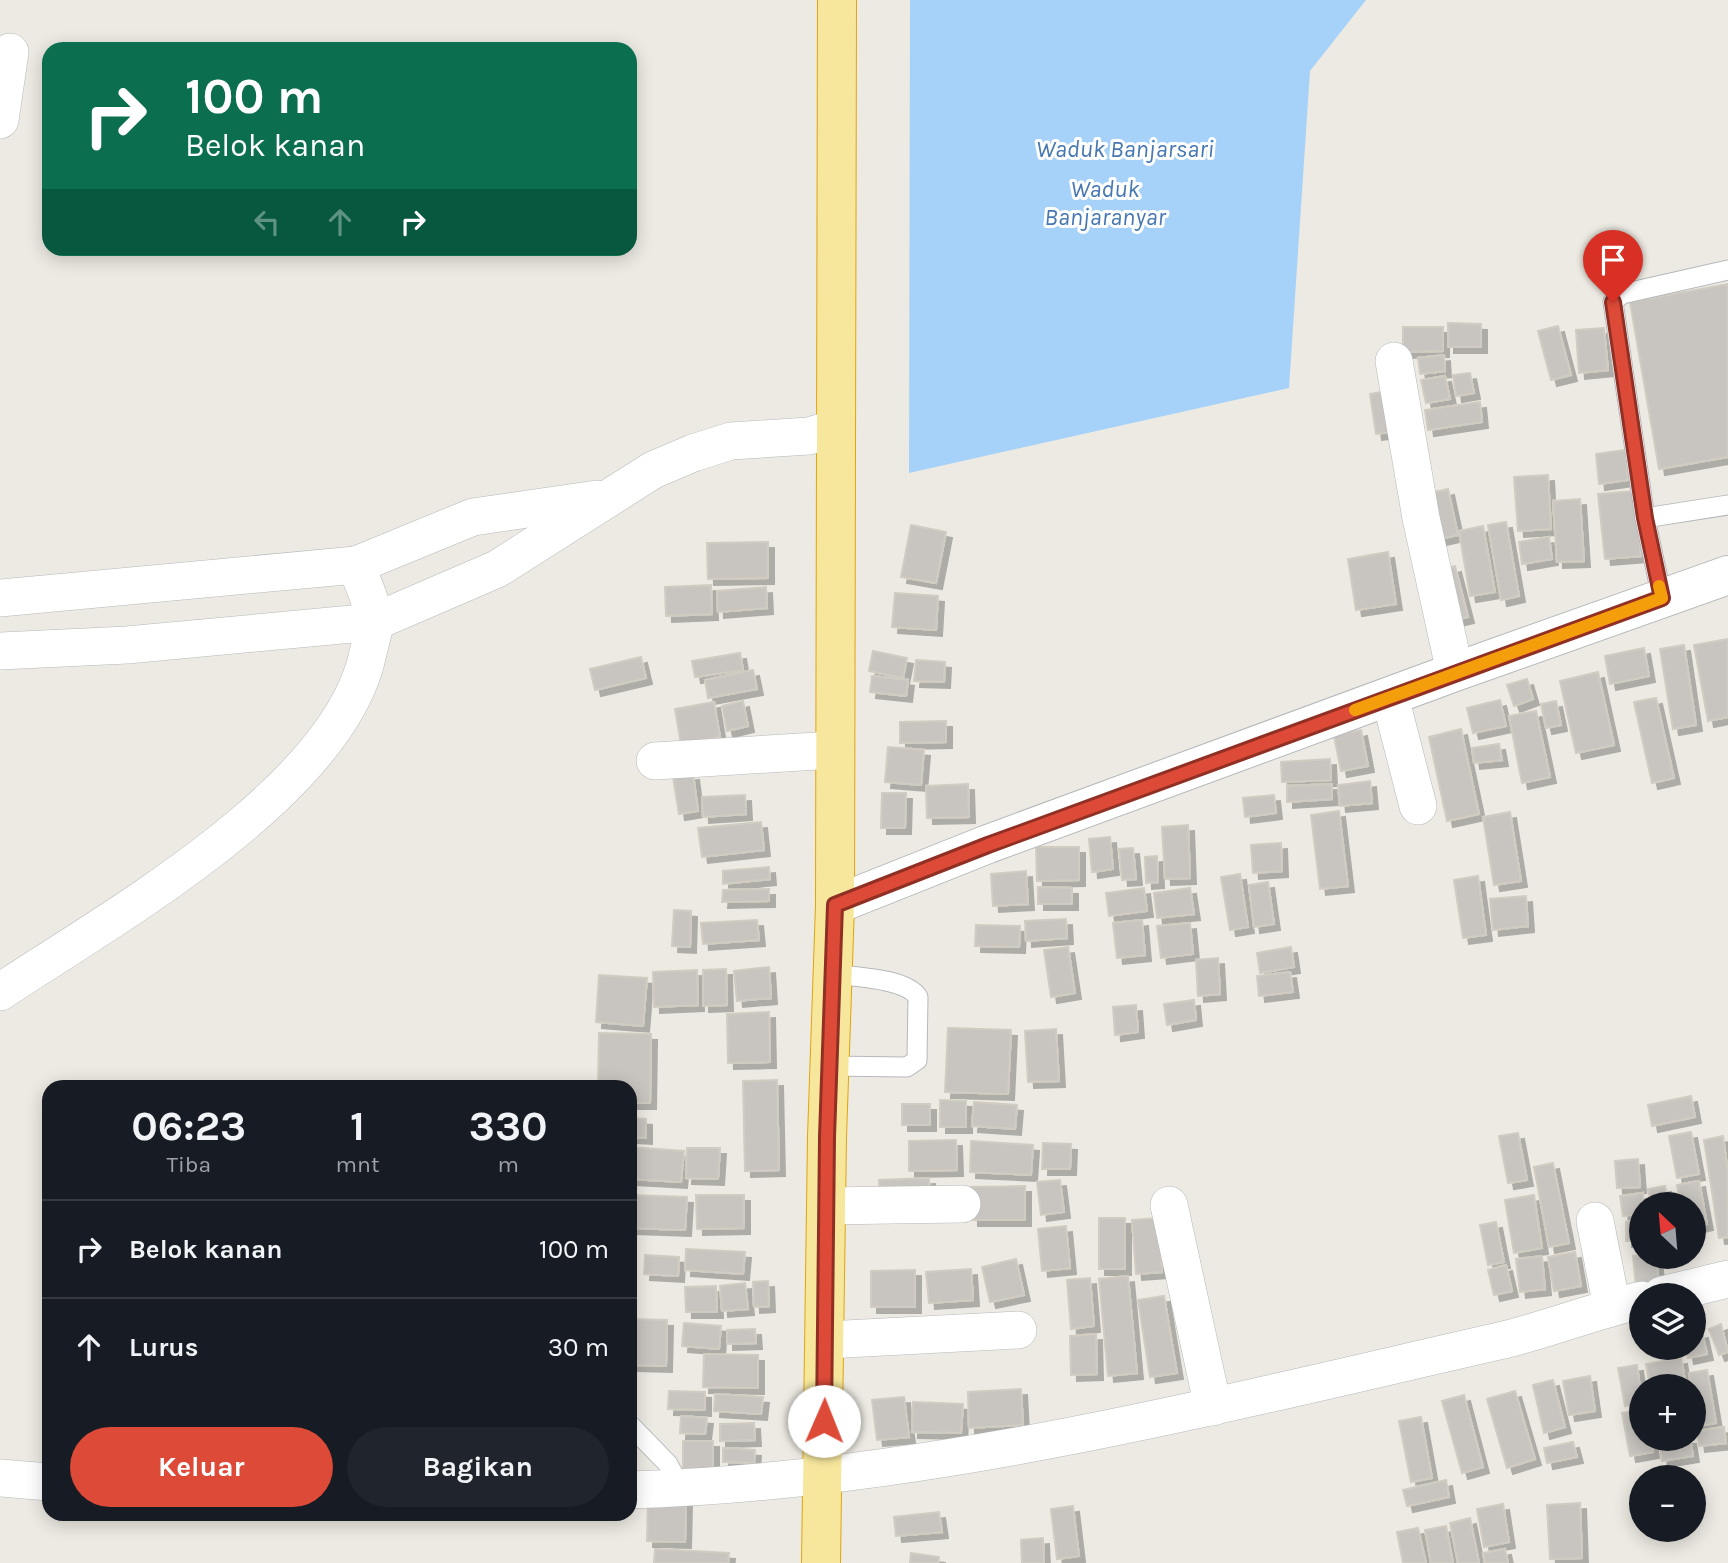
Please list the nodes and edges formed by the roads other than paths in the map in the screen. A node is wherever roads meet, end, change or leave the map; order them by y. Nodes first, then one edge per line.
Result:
1 (837, 0) edge
2 (10, 52) dead end
3 (0, 120) edge
4 (1728, 270) edge
5 (1394, 361) dead end
6 (822, 432) junction
7 (608, 497) junction
8 (1728, 505) edge
9 (473, 517) junction
10 (1645, 518) junction
11 (356, 565) junction
12 (497, 569) junction
13 (1728, 575) edge
14 (124, 587) junction
15 (0, 598) edge
16 (1662, 598) junction
17 (374, 622) junction
18 (127, 645) junction
19 (0, 651) edge
20 (1455, 672) junction
21 (1390, 697) junction
22 (833, 750) junction
23 (655, 761) dead end
24 (1418, 806) dead end
25 (835, 905) junction
26 (847, 976) junction
27 (0, 992) edge
28 (842, 1066) junction
29 (962, 1203) dead end
30 (1170, 1205) dead end
31 (827, 1206) junction
32 (1595, 1221) dead end
33 (1728, 1279) edge
34 (1706, 1284) edge
35 (1627, 1303) edge
36 (1018, 1330) dead end
37 (826, 1340) junction
38 (1213, 1406) junction
39 (637, 1432) edge
40 (823, 1475) junction
41 (0, 1478) edge
42 (42, 1481) edge
43 (681, 1489) junction
44 (637, 1490) edge
45 (821, 1563) edge

1 - 6 highway
2 - 3 street
4 - 10 lane
5 - 20 street
6 - 7 street
6 - 22 highway
7 - 9 street
7 - 12 street
8 - 10 lane
9 - 11 street
9 - 12 street
10 - 16 lane
11 - 14 street
11 - 17 street
12 - 17 street
13 - 16 main road
14 - 15 street
14 - 18 street
16 - 20 main road
17 - 18 street
17 - 27 street
18 - 19 street
20 - 21 main road
21 - 24 street
21 - 25 main road
22 - 23 street
22 - 25 highway
25 - 26 highway
26 - 28 highway
26 - 28 lane
28 - 31 highway
29 - 31 street
30 - 38 street
31 - 37 highway
32 - 35 street
33 - 34 street
35 - 38 street
36 - 37 street
37 - 40 highway
38 - 40 street
39 - 43 lane
40 - 43 street
40 - 45 highway
41 - 42 street
43 - 44 street

